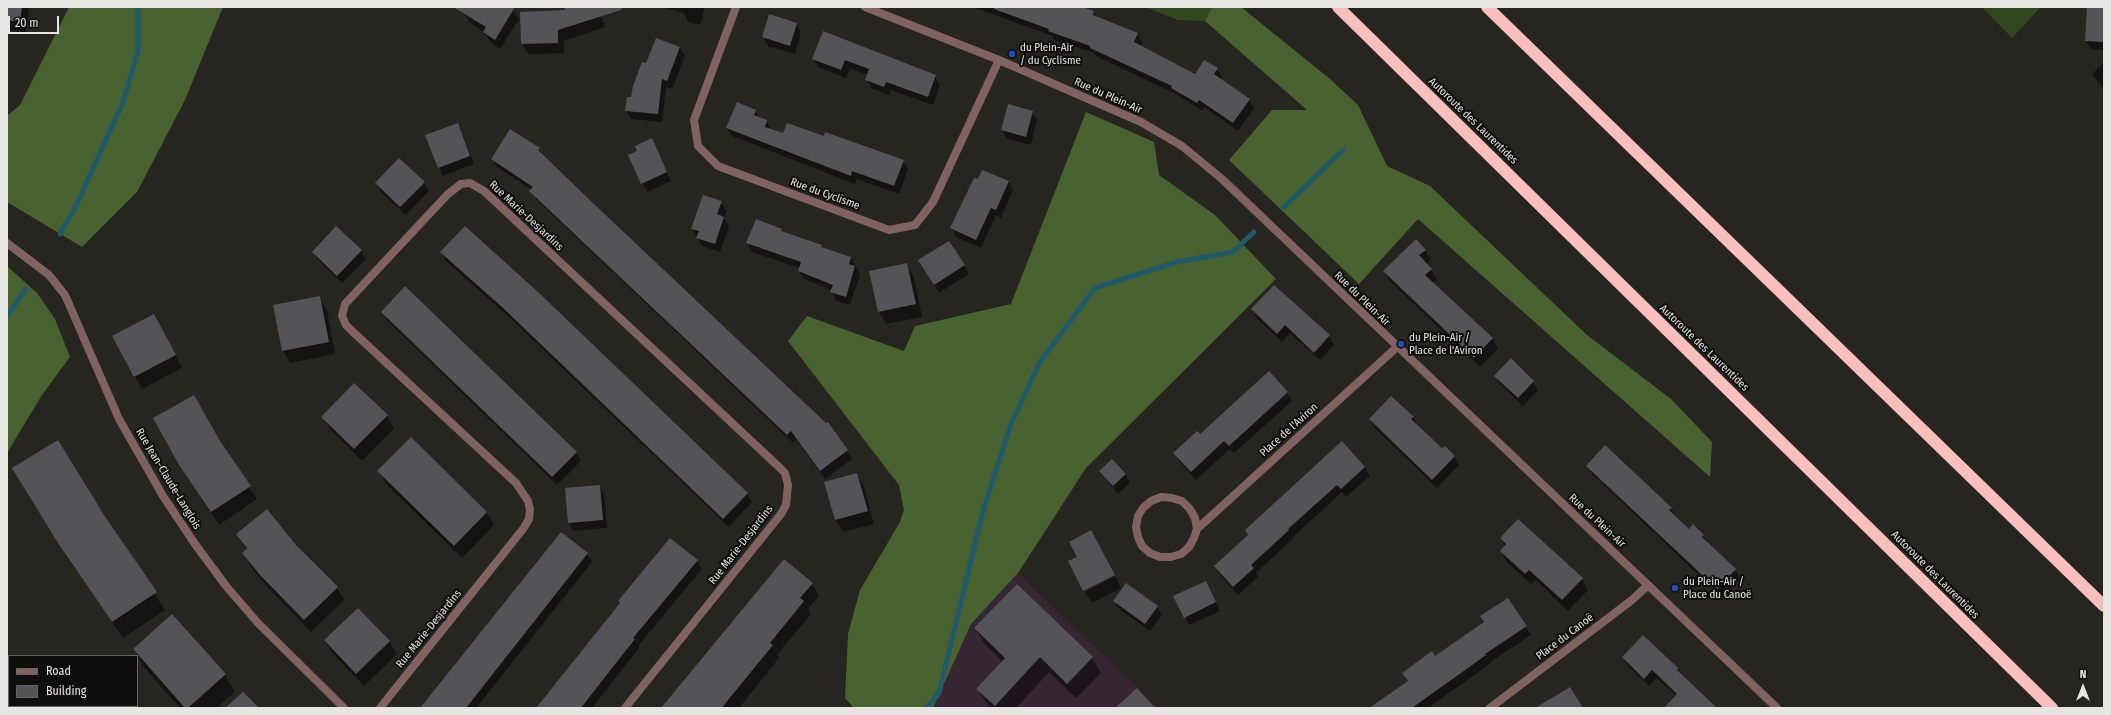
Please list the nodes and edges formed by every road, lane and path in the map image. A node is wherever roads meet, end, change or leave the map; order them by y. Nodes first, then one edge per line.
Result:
1 (736, 7) edge
2 (864, 7) edge
3 (1338, 7) edge
4 (1487, 7) edge
5 (999, 60) junction
6 (7, 243) edge
7 (1397, 347) junction
8 (1197, 529) junction
9 (2082, 584) junction
10 (1648, 585) junction
11 (2104, 597) edge
12 (2104, 606) edge
13 (1494, 707) edge
14 (344, 708) edge
15 (380, 708) edge
16 (625, 708) edge
17 (1777, 708) edge
18 (2052, 708) edge

1 - 5 street, Rue du Cyclisme
2 - 5 street, Rue du Plein-Air
3 - 18 highway, Autoroute des Laurentides
4 - 9 highway
5 - 7 street, Rue du Plein-Air
6 - 14 street, Rue Jean-Claude-Langlois
7 - 8 street, Place de l'Aviron
7 - 10 street, Rue du Plein-Air
8 - 8 street, Place de l'Aviron
9 - 11 highway
9 - 12 highway
10 - 13 street, Place du Canoë
10 - 17 street, Rue du Plein-Air
15 - 16 street, Rue Marie-Desjardins

